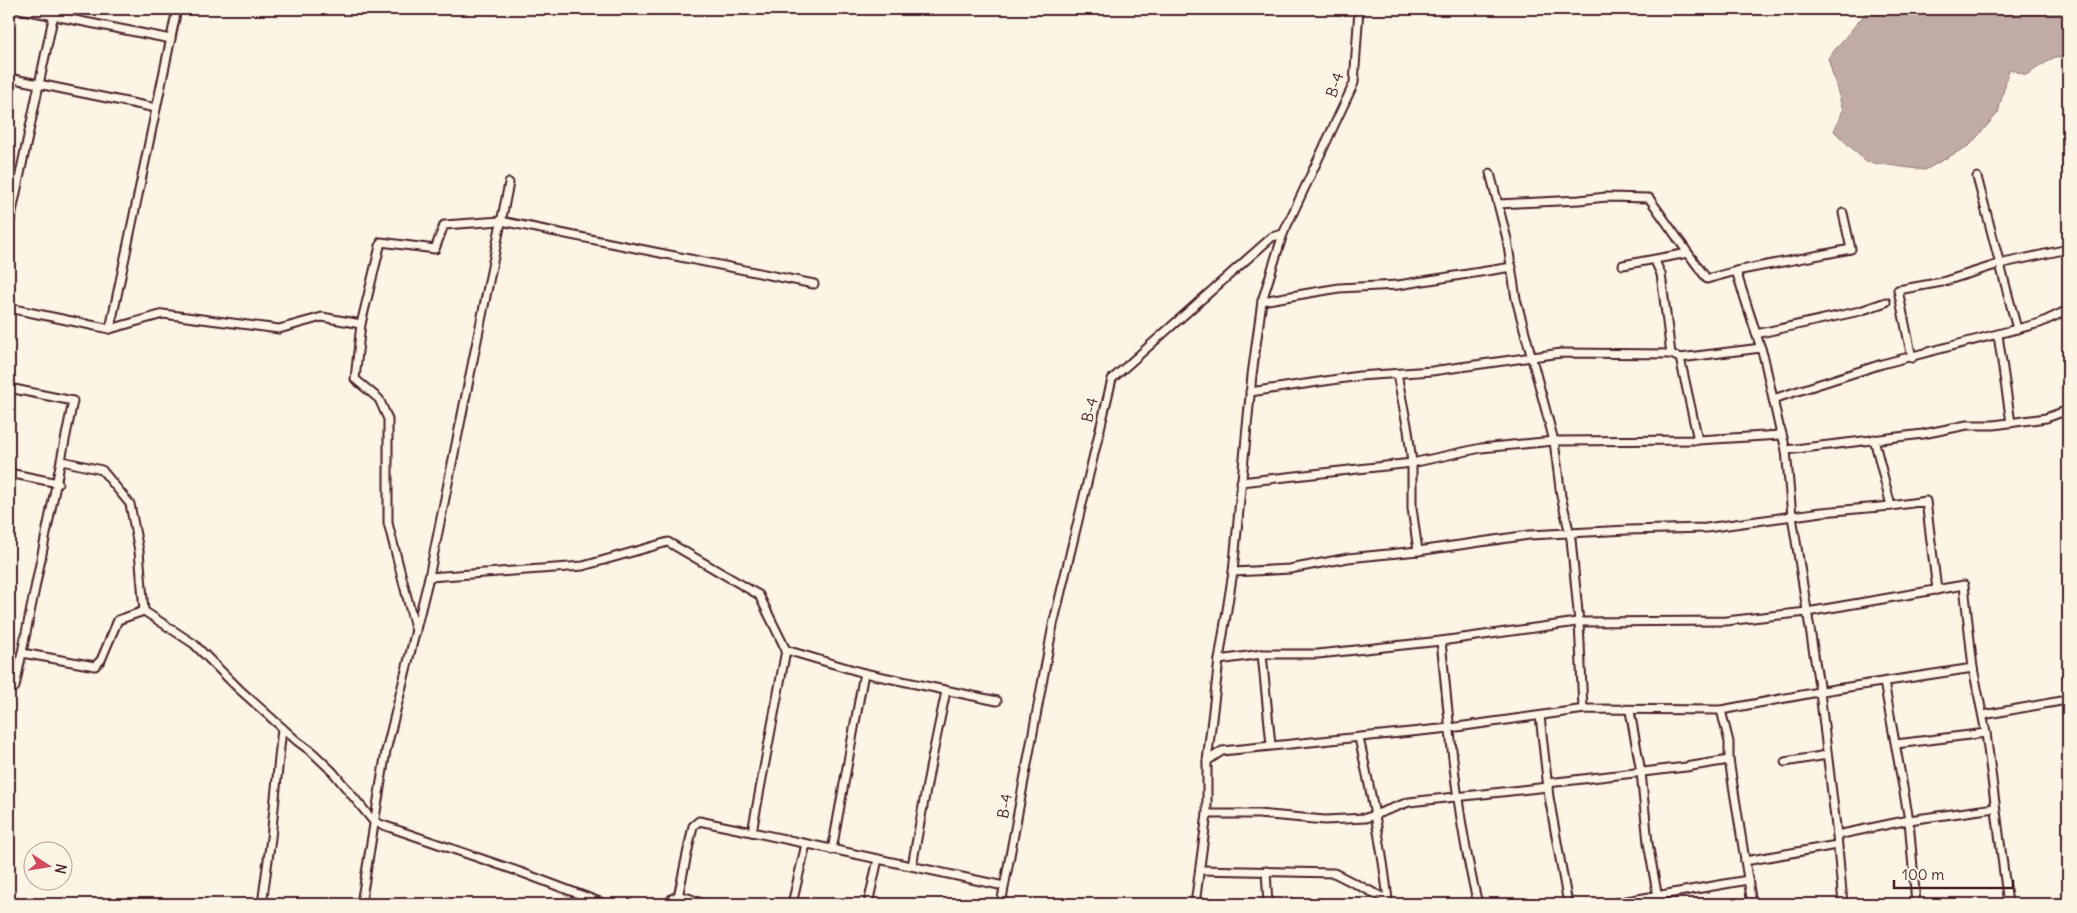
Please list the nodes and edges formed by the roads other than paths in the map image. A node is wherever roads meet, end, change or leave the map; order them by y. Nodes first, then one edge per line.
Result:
1 (19, 9) edge
2 (177, 9) edge
3 (1359, 9) edge
4 (54, 12) edge
5 (171, 39) junction
6 (9, 78) edge
7 (39, 83) junction
8 (156, 108) junction
9 (1490, 173) dead end
10 (1977, 177) dead end
11 (509, 183) dead end
12 (1498, 204) junction
13 (1843, 213) dead end
14 (501, 221) junction
15 (9, 226) edge
16 (1283, 234) junction
17 (2068, 249) edge
18 (1688, 253) junction
19 (1655, 261) junction
20 (2000, 264) junction
21 (1623, 265) dead end
22 (1512, 268) junction
23 (1736, 271) junction
24 (814, 284) dead end
25 (1262, 301) junction
26 (1886, 302) dead end
27 (9, 308) edge
28 (2068, 310) edge
29 (361, 324) junction
30 (110, 329) junction
31 (2017, 329) junction
32 (1756, 334) junction
33 (1998, 335) junction
34 (1761, 348) junction
35 (1672, 354) junction
36 (1531, 357) junction
37 (1680, 358) junction
38 (1912, 358) junction
39 (1397, 374) junction
40 (9, 388) edge
41 (1250, 392) junction
42 (1772, 399) junction
43 (2068, 410) edge
44 (2011, 423) junction
45 (1874, 439) junction
46 (1698, 440) junction
47 (1554, 441) junction
48 (1786, 450) junction
49 (62, 461) junction
50 (1412, 463) junction
51 (9, 473) edge
52 (1242, 482) junction
53 (58, 483) junction
54 (1891, 506) junction
55 (1792, 516) junction
56 (1569, 532) junction
57 (1418, 551) junction
58 (1233, 572) junction
59 (429, 577) junction
60 (1937, 590) junction
61 (144, 611) junction
62 (1807, 612) junction
63 (1580, 622) junction
64 (416, 634) junction
65 (1441, 640) junction
66 (786, 650) junction
67 (22, 653) junction
68 (1262, 654) junction
69 (1219, 660) junction
70 (1973, 668) junction
71 (864, 673) junction
72 (1884, 682) junction
73 (9, 686) edge
74 (946, 691) junction
75 (1820, 692) junction
76 (998, 700) dead end
77 (2062, 701) dead end
78 (1583, 709) junction
79 (1630, 710) junction
80 (1721, 710) junction
81 (1983, 715) junction
82 (1540, 716) junction
83 (282, 728) junction
84 (1450, 728) junction
85 (1986, 733) junction
86 (1359, 738) junction
87 (1896, 744) junction
88 (1271, 745) junction
89 (1827, 756) junction
90 (1207, 760) junction
91 (1729, 760) junction
92 (1785, 762) dead end
93 (1641, 772) junction
94 (1548, 785) junction
95 (1458, 796) junction
96 (1995, 808) junction
97 (1376, 813) junction
98 (1207, 814) junction
99 (1909, 820) junction
100 (374, 822) junction
101 (752, 832) junction
102 (1837, 834) junction
103 (806, 844) junction
104 (1837, 845) junction
105 (832, 850) junction
106 (878, 859) junction
107 (1745, 861) junction
108 (912, 866) junction
109 (1200, 870) junction
110 (1266, 871) junction
111 (1748, 880) junction
112 (1004, 886) junction
113 (1658, 895) junction
114 (678, 897) junction
115 (1386, 902) edge
116 (262, 904) edge
117 (361, 904) edge
118 (605, 904) edge
119 (669, 904) edge
120 (703, 904) edge
121 (792, 904) edge
122 (868, 904) edge
123 (1001, 904) edge
124 (1195, 904) edge
125 (1268, 904) edge
126 (1478, 904) edge
127 (1568, 904) edge
128 (1609, 904) edge
129 (1659, 904) edge
130 (1752, 904) edge
131 (1843, 904) edge
132 (1916, 904) edge
133 (2008, 904) edge

1 - 4 street
2 - 5 street
3 - 16 street, B-4
4 - 5 street
4 - 7 street
5 - 8 street
6 - 7 street
7 - 8 street
7 - 15 street
8 - 30 street
9 - 12 street
10 - 20 street
11 - 14 street
12 - 18 street
12 - 22 street
13 - 23 street
14 - 24 street
14 - 29 street
14 - 59 street
16 - 25 street
16 - 112 street, B-4
17 - 20 street
18 - 19 street
18 - 23 street
19 - 21 street
19 - 35 street
20 - 31 street
20 - 38 street
22 - 25 street
22 - 36 street
23 - 32 street
25 - 41 street
26 - 32 street
27 - 30 street
28 - 31 street
29 - 30 street
29 - 64 street
31 - 33 street
32 - 34 street
33 - 38 street
33 - 44 street
34 - 37 street
34 - 42 street
35 - 36 street
35 - 37 street
36 - 39 street
36 - 47 street
37 - 46 street
38 - 42 street
39 - 41 street
39 - 50 street
40 - 49 street
41 - 52 street
42 - 46 street
42 - 48 street
43 - 44 street
44 - 45 street
45 - 48 street
45 - 54 street
46 - 47 street
47 - 50 street
47 - 56 street
48 - 55 street
49 - 53 street
49 - 61 street
50 - 52 street
50 - 57 street
51 - 53 street
52 - 58 street
53 - 67 street
54 - 55 street
54 - 60 street
55 - 56 street
55 - 62 street
56 - 57 street
56 - 63 street
57 - 58 street
58 - 69 street
59 - 64 street
59 - 66 street
60 - 62 street
60 - 70 street
61 - 67 street
61 - 83 street
62 - 63 street
62 - 75 street
63 - 65 street
63 - 78 street
64 - 100 street
65 - 68 street
65 - 84 street
66 - 71 street
66 - 101 street
67 - 73 street
68 - 69 street
68 - 88 street
69 - 90 street
70 - 72 street
70 - 81 street
71 - 74 street
71 - 105 street
72 - 75 street
72 - 87 street
74 - 76 street
74 - 108 street
75 - 80 street
75 - 89 street
77 - 81 street
78 - 79 street
78 - 82 street
79 - 80 street
79 - 93 street
80 - 91 street
81 - 85 street
82 - 84 street
82 - 94 street
83 - 100 street
83 - 116 street
84 - 86 street
84 - 95 street
85 - 87 street
85 - 96 street
86 - 88 street
86 - 97 street
87 - 99 street
88 - 90 street
89 - 92 street
89 - 102 street
90 - 98 street
91 - 93 street
91 - 107 street
93 - 94 street
93 - 113 street
94 - 95 street
94 - 127 street
95 - 97 street
95 - 126 street
96 - 99 street
96 - 133 street
97 - 98 street
97 - 115 street
98 - 109 street
99 - 102 street
99 - 132 street
100 - 117 street
100 - 118 street
101 - 103 street
101 - 114 street
102 - 104 street
103 - 105 street
103 - 121 street
104 - 107 street
104 - 131 street
105 - 106 street
106 - 108 street
106 - 122 street
107 - 111 street
108 - 112 street
109 - 110 street
109 - 124 street
110 - 115 street
110 - 125 street
111 - 113 street
111 - 130 street
112 - 123 street, B-4
113 - 128 street
113 - 129 street
114 - 119 street
114 - 120 street

